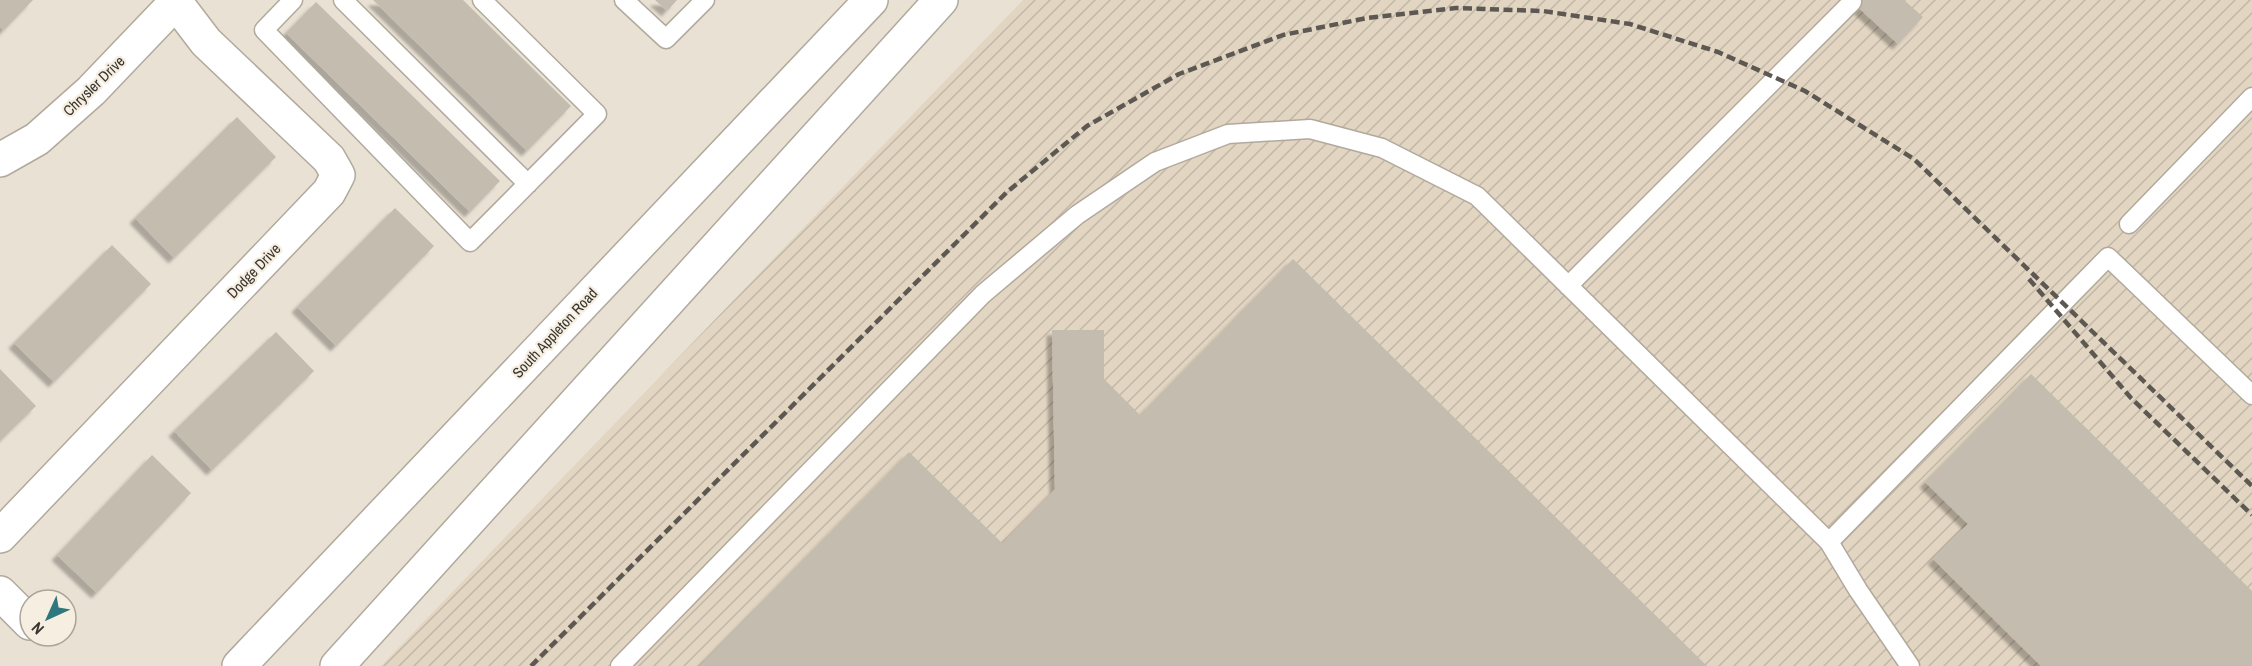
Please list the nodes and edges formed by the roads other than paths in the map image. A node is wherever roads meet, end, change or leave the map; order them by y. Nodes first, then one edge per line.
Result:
1 (293, 0) edge
2 (343, 0) edge
3 (482, 0) edge
4 (624, 0) edge
5 (705, 0) edge
6 (870, 0) edge
7 (941, 0) edge
8 (176, 1) edge
9 (1852, 2) dead end
10 (2252, 97) edge
11 (0, 160) edge
12 (528, 184) junction
13 (2129, 224) dead end
14 (1568, 286) junction
15 (2252, 395) edge
16 (0, 536) edge
17 (1829, 542) junction
18 (0, 593) edge
19 (18, 611) edge
20 (239, 666) edge
21 (337, 666) edge
22 (620, 666) edge
23 (1910, 666) edge

1 - 12 lane
2 - 12 lane
3 - 12 lane
4 - 5 lane
6 - 20 main road, South Appleton Road
7 - 21 main road
8 - 11 main road, Chrysler Drive
8 - 16 main road, Dodge Drive
9 - 14 lane
10 - 13 lane
14 - 17 lane
14 - 22 lane
15 - 17 lane
17 - 23 lane
18 - 19 main road

